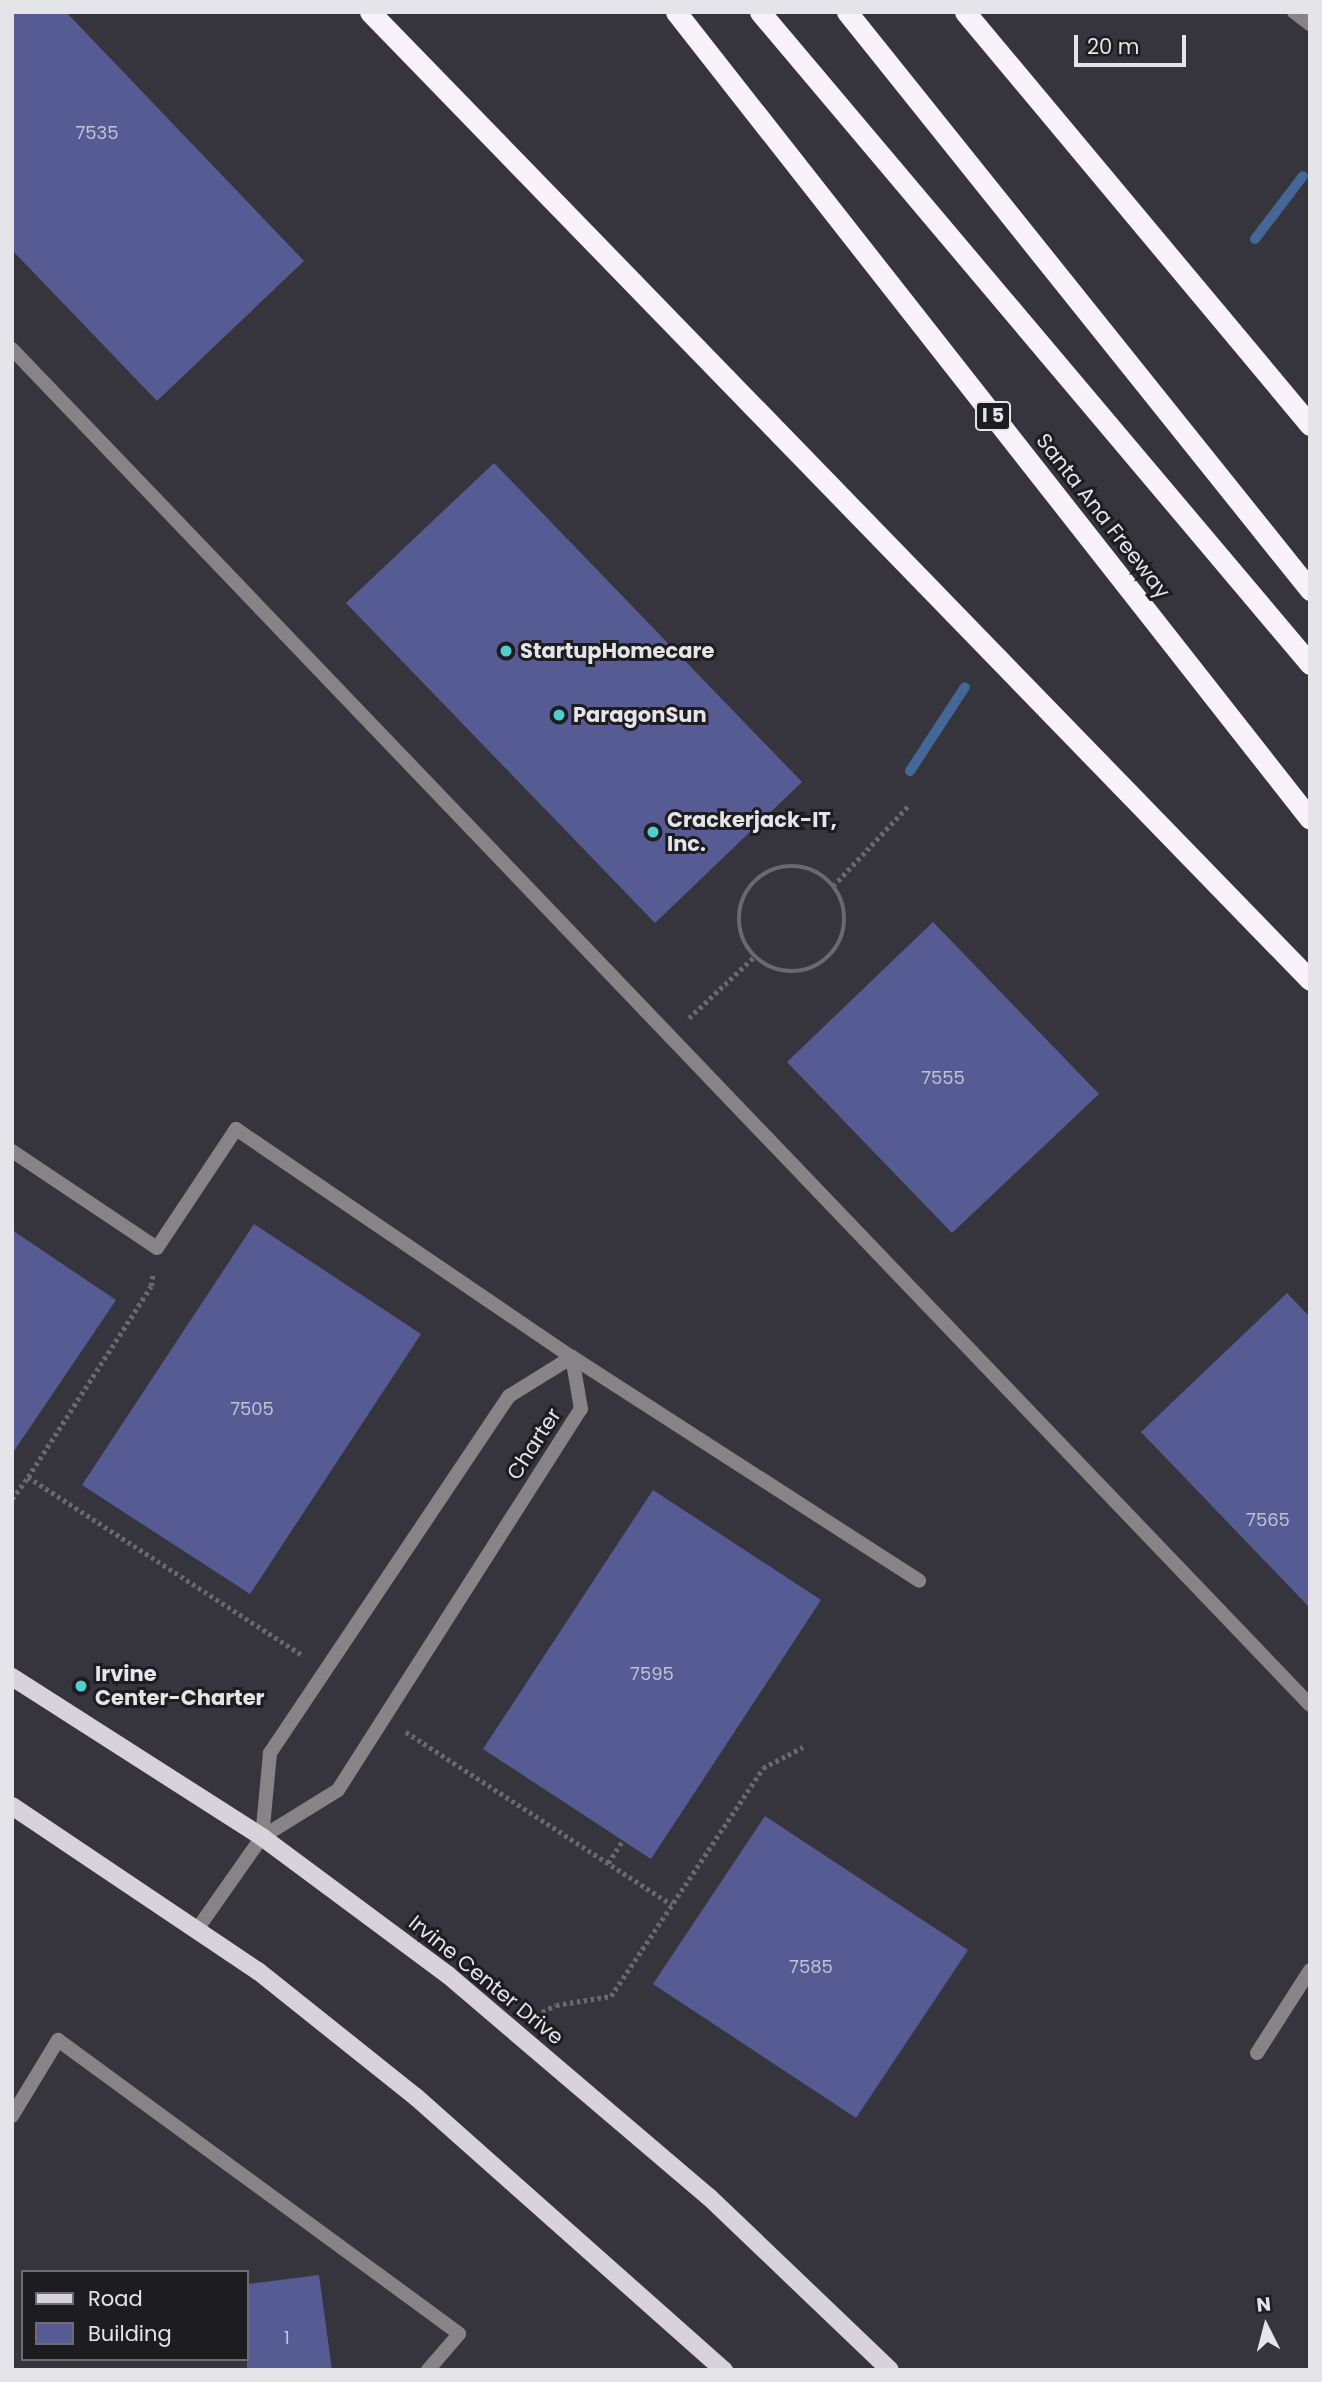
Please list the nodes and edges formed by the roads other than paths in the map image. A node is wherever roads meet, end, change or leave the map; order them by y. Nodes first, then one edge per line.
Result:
1 (370, 12) edge
2 (676, 12) edge
3 (760, 12) edge
4 (847, 12) edge
5 (965, 12) edge
6 (1294, 12) edge
7 (1310, 24) edge
8 (12, 349) edge
9 (1310, 425) edge
10 (1310, 590) edge
11 (1310, 664) edge
12 (1310, 819) edge
13 (1310, 980) edge
14 (12, 1151) edge
15 (572, 1357) junction
16 (919, 1581) dead end
17 (12, 1677) edge
18 (1310, 1705) edge
19 (12, 1806) edge
20 (262, 1837) junction
21 (198, 1928) junction
22 (1310, 1970) edge
23 (1257, 2053) dead end
24 (12, 2116) edge
25 (428, 2370) edge
26 (724, 2370) edge
27 (891, 2370) edge

1 - 13 highway
2 - 12 highway, Santa Ana Freeway / I 5
3 - 11 highway
4 - 10 highway
5 - 9 highway
6 - 7 street
8 - 18 street
14 - 15 street
15 - 16 street
15 - 20 street, Charter
15 - 20 street, Charter
17 - 20 main road, Irvine Center Drive
19 - 21 main road
20 - 21 street, Charter
20 - 27 main road, Irvine Center Drive
21 - 26 main road
22 - 23 street
24 - 25 street

